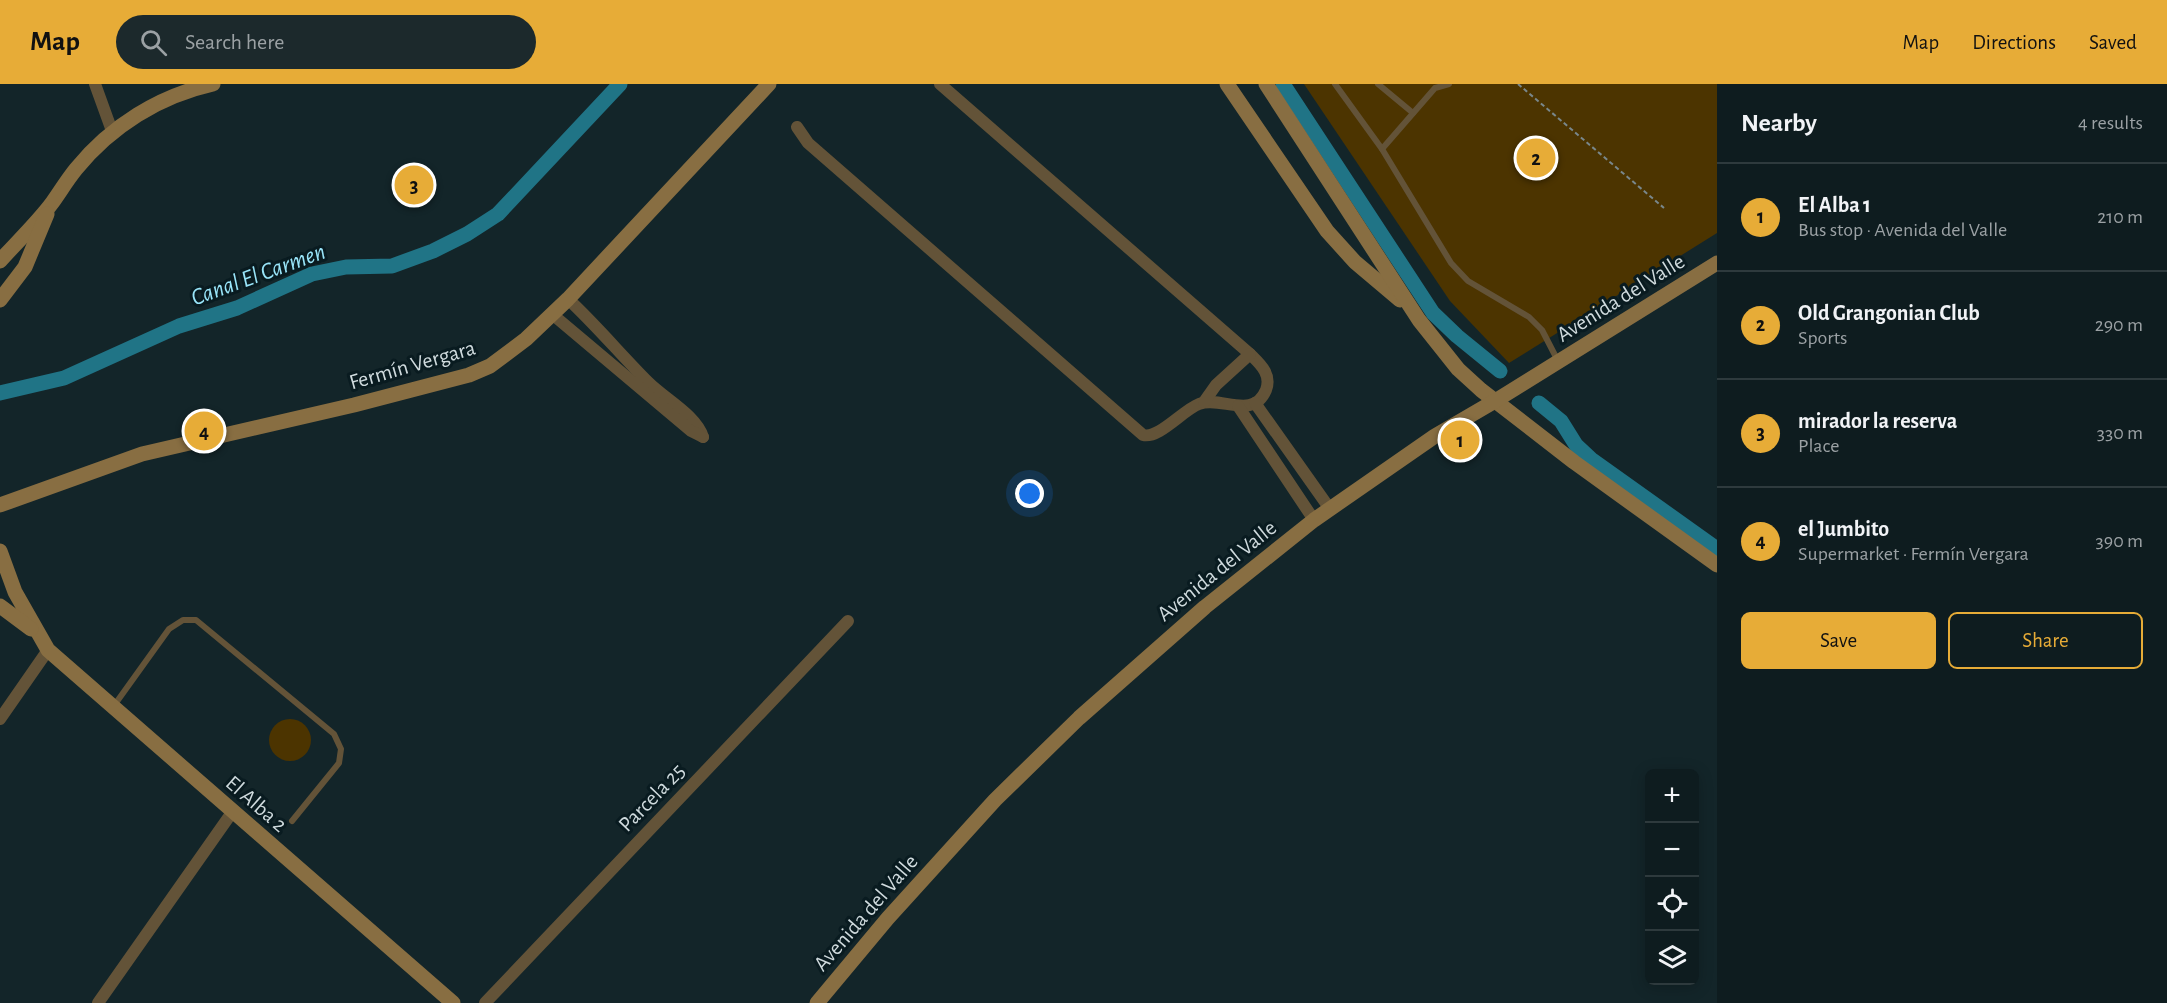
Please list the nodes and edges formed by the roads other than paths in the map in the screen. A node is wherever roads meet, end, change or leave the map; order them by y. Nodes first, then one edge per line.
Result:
1 (95, 84) edge
2 (213, 84) edge
3 (769, 84) edge
4 (940, 84) edge
5 (1227, 84) edge
6 (1266, 84) edge
7 (1335, 84) edge
8 (1378, 84) edge
9 (1449, 84) edge
10 (1432, 86) edge
11 (1413, 113) junction
12 (797, 127) dead end
13 (112, 131) junction
14 (1382, 149) junction
15 (52, 203) junction
16 (0, 261) edge
17 (1717, 263) edge
18 (568, 299) junction
19 (0, 300) edge
20 (552, 314) junction
21 (1419, 320) junction
22 (1250, 354) junction
23 (1558, 361) junction
24 (1495, 401) junction
25 (1204, 402) junction
26 (1255, 403) junction
27 (1238, 406) junction
28 (0, 505) edge
29 (1329, 509) junction
30 (1314, 520) junction
31 (0, 551) edge
32 (1717, 565) edge
33 (0, 606) edge
34 (848, 621) dead end
35 (36, 632) junction
36 (48, 650) junction
37 (113, 707) junction
38 (0, 719) edge
39 (233, 811) junction
40 (292, 821) dead end
41 (98, 1003) edge
42 (453, 1003) edge
43 (485, 1003) edge
44 (817, 1003) edge

1 - 13 street
2 - 13 street
3 - 18 street, Fermín Vergara
4 - 22 street
5 - 21 street
6 - 21 street
7 - 14 lane
8 - 11 lane
9 - 10 lane
10 - 11 lane
11 - 14 lane
12 - 25 street
13 - 15 street
14 - 23 lane
15 - 16 street
15 - 19 street
17 - 23 street, Avenida del Valle
18 - 20 street, Fermín Vergara
18 - 20 street
20 - 28 street, Fermín Vergara
21 - 24 street
22 - 25 street
22 - 26 street
23 - 24 street, Avenida del Valle
24 - 29 street, Avenida del Valle
24 - 32 street
25 - 27 street
26 - 27 street
26 - 29 street
27 - 30 street
29 - 30 street, Avenida del Valle
30 - 44 street, Avenida del Valle
31 - 35 street, El Alba 2
33 - 35 street, El Alba 2
34 - 43 street, Parcela 25
35 - 36 street, El Alba 2
36 - 37 street, El Alba 2
36 - 38 street
37 - 39 street, El Alba 2
37 - 40 lane
39 - 41 street
39 - 42 street, El Alba 2

